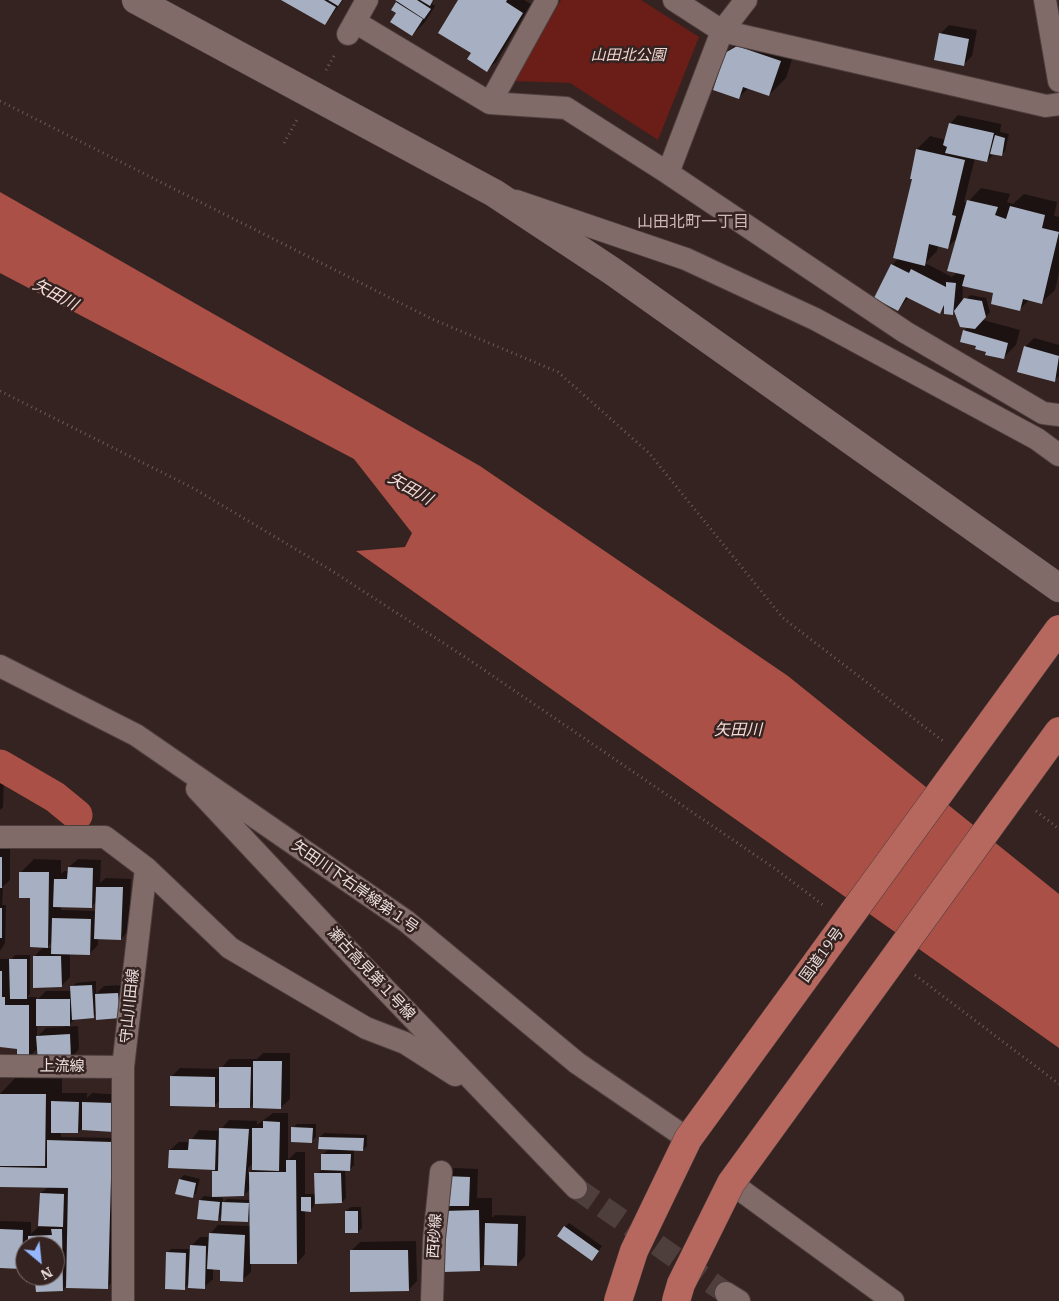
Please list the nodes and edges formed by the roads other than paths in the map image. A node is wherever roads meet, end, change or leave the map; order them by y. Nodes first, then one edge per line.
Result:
1 (136, 0) edge
2 (368, 0) edge
3 (547, 0) edge
4 (674, 0) edge
5 (746, 0) edge
6 (1045, 0) edge
7 (722, 31) junction
8 (1059, 81) edge
9 (490, 103) junction
10 (1059, 104) edge
11 (668, 173) junction
12 (494, 193) junction
13 (1059, 415) edge
14 (1059, 455) edge
15 (1059, 588) edge
16 (1059, 629) edge
17 (0, 666) edge
18 (1059, 730) edge
19 (170, 758) junction
20 (0, 837) edge
21 (146, 868) junction
22 (0, 1066) edge
23 (123, 1067) junction
24 (484, 1093) junction
25 (688, 1139) junction
26 (441, 1172) dead end
27 (731, 1183) junction
28 (576, 1188) tunnel mouth
29 (123, 1301) edge
30 (432, 1301) edge
31 (618, 1301) edge
32 (676, 1301) edge
33 (893, 1301) edge

1 - 12 street
2 - 9 street
3 - 9 street
4 - 7 street
5 - 7 street
6 - 8 street
7 - 10 street
7 - 11 street
9 - 11 street
11 - 13 street
12 - 14 street
12 - 15 street
16 - 25 highway, 国道19号, bridge
17 - 19 street, 矢田川下右岸線第１号
18 - 27 highway, bridge
19 - 24 street, 瀬古高見第１号線
19 - 25 street, 矢田川下右岸線第１号
20 - 21 street
21 - 23 street, 守山川田線
21 - 24 street
22 - 23 street, 上流線
23 - 29 street, 守山川田線
24 - 28 street, 瀬古高見第１号線
25 - 31 highway, 国道19号, bridge
26 - 30 street, 西砂線
27 - 32 highway, bridge
27 - 33 street

